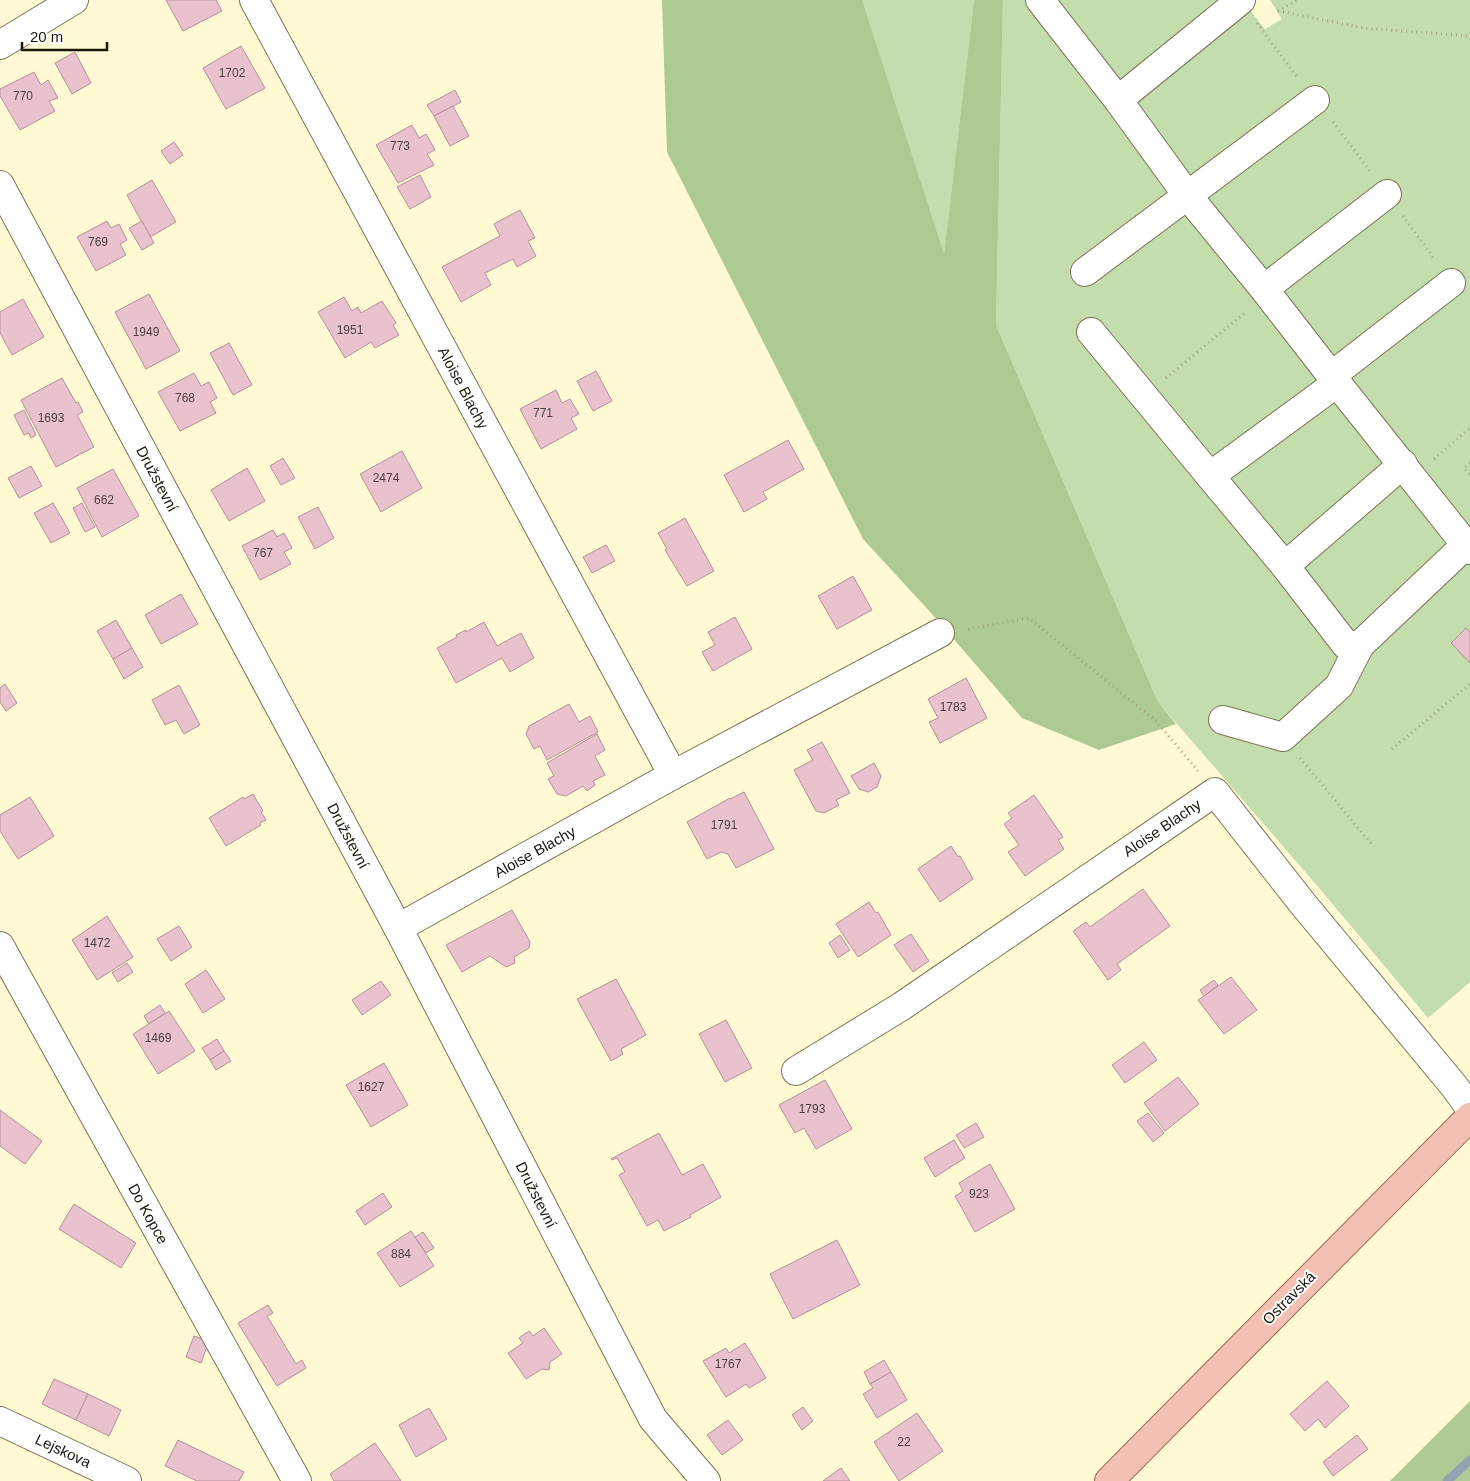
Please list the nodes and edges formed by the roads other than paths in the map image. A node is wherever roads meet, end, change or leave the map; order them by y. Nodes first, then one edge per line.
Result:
1 (74, 0) edge
2 (254, 0) edge
3 (1040, 0) edge
4 (1241, 0) edge
5 (0, 45) edge
6 (1118, 100) junction
7 (1315, 100) road end
8 (0, 185) edge
9 (1387, 194) road end
10 (1188, 195) junction
11 (1085, 272) dead end
12 (1451, 282) road end
13 (1257, 299) junction
14 (1091, 332) dead end
15 (1334, 380) junction
16 (1408, 471) junction
17 (1210, 476) junction
18 (1469, 545) edge
19 (1285, 566) junction
20 (940, 634) road end
21 (1360, 645) junction
22 (1223, 720) dead end
23 (673, 775) junction
24 (398, 928) junction
25 (0, 946) edge
26 (796, 1071) dead end
27 (1470, 1108) edge
28 (1470, 1117) edge
29 (0, 1421) edge
30 (127, 1481) edge
31 (297, 1481) edge
32 (706, 1481) edge
33 (1109, 1481) edge

1 - 5 street
2 - 23 street, Aloise Blachy
3 - 6 street
4 - 6 street
6 - 10 street
7 - 10 street
8 - 24 street, Družstevní
9 - 13 street
10 - 11 street
10 - 13 street
12 - 15 street
13 - 15 street
14 - 17 street
15 - 16 street
15 - 17 street
16 - 18 street
16 - 19 street
17 - 19 street
18 - 21 street
19 - 21 street
20 - 23 street, Aloise Blachy
21 - 22 street
23 - 24 street, Aloise Blachy
24 - 32 street, Družstevní
25 - 31 street, Do Kopce
26 - 27 street, Aloise Blachy
28 - 33 main road, Ostravská
29 - 30 street, Lejskova

